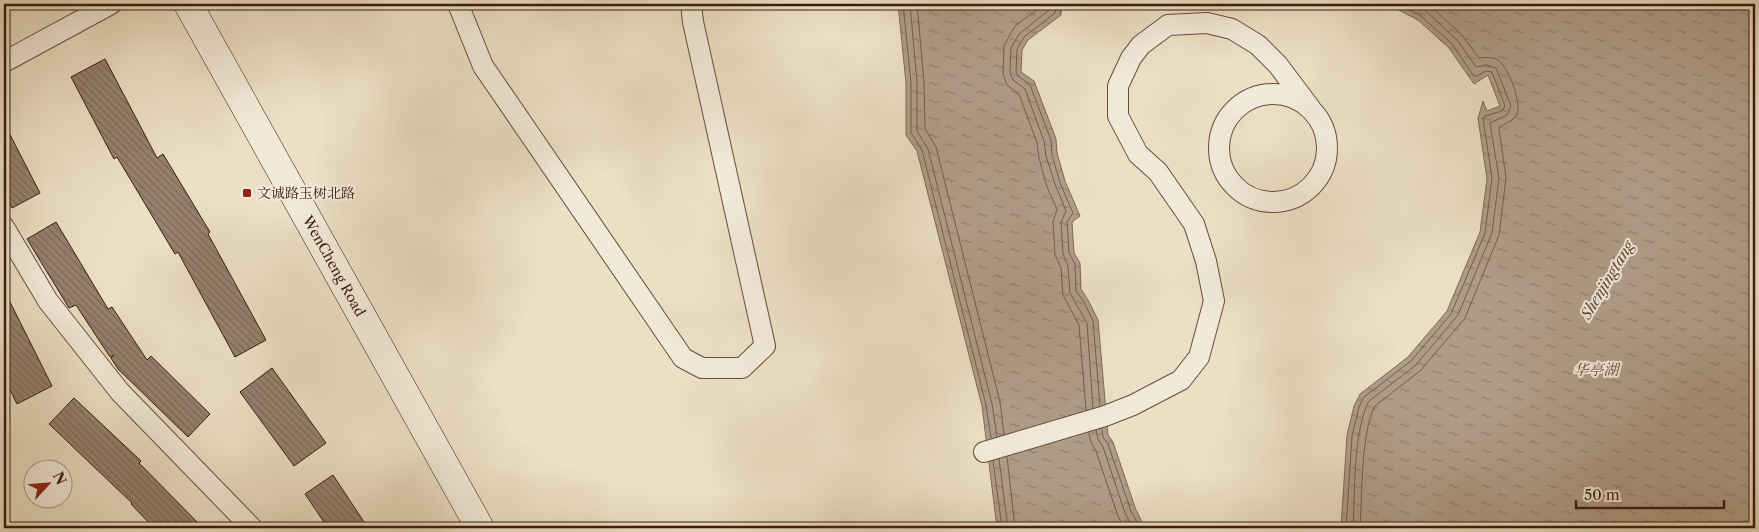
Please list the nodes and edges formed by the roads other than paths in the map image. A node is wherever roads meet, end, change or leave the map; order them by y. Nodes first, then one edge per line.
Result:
1 (111, 4) edge
2 (188, 4) edge
3 (458, 4) edge
4 (691, 4) edge
5 (4, 62) edge
6 (1311, 109) junction
7 (4, 227) edge
8 (984, 452) dead end
9 (252, 528) edge
10 (480, 528) edge

1 - 5 street
2 - 10 street, WenCheng Road
3 - 4 street
6 - 6 street
6 - 8 street
7 - 9 street

